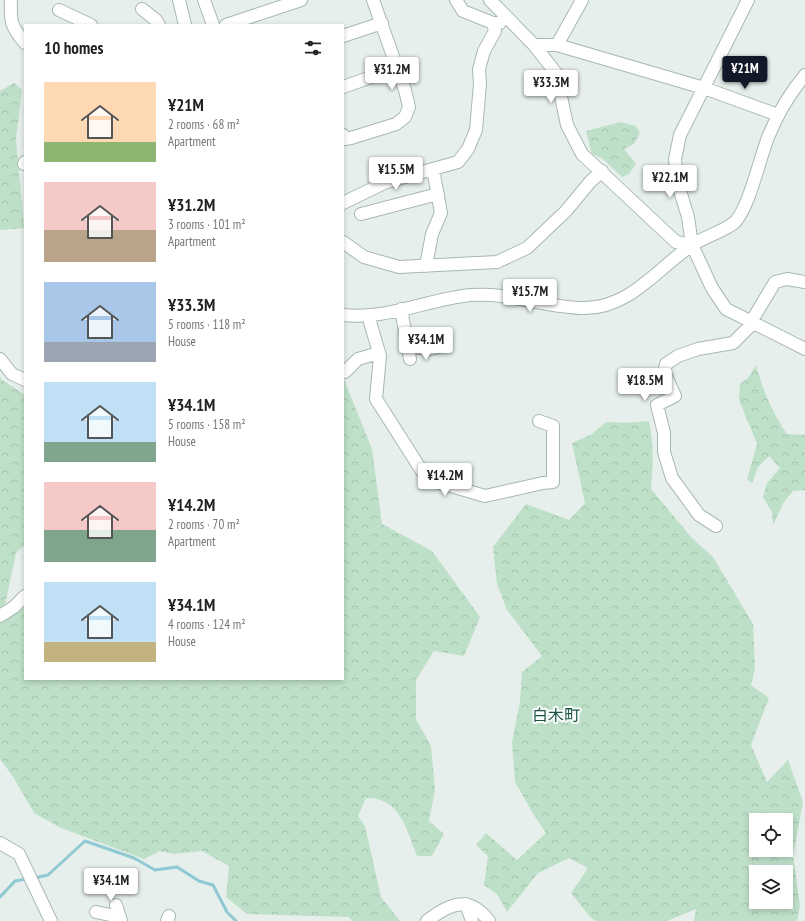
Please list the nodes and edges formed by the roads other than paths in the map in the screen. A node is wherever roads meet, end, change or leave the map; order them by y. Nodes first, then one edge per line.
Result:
1 (11, 0) edge
2 (179, 0) edge
3 (204, 0) edge
4 (301, 0) edge
5 (373, 0) edge
6 (456, 0) edge
7 (490, 0) edge
8 (582, 0) edge
9 (748, 0) edge
10 (140, 5) edge
11 (59, 10) dead end
12 (144, 22) dead end
13 (513, 22) junction
14 (382, 23) junction
15 (89, 24) edge
16 (158, 24) edge
17 (185, 24) edge
18 (213, 24) edge
19 (229, 24) edge
20 (493, 24) junction
21 (344, 36) edge
22 (24, 42) edge
23 (534, 45) junction
24 (557, 45) junction
25 (397, 68) junction
26 (805, 75) edge
27 (344, 87) edge
28 (704, 88) junction
29 (778, 115) junction
30 (344, 137) edge
31 (433, 169) junction
32 (602, 172) junction
33 (438, 194) junction
34 (344, 203) edge
35 (361, 214) dead end
36 (344, 243) edge
37 (692, 245) junction
38 (426, 266) junction
39 (805, 282) edge
40 (401, 310) junction
41 (344, 315) edge
42 (368, 315) junction
43 (752, 322) junction
44 (407, 346) junction
45 (442, 346) dead end
46 (805, 349) edge
47 (379, 353) junction
48 (0, 359) edge
49 (410, 359) dead end
50 (345, 372) dead end
51 (24, 380) edge
52 (539, 421) dead end
53 (716, 526) dead end
54 (24, 597) edge
55 (0, 616) edge
56 (0, 843) edge
57 (466, 904) junction
58 (116, 905) dead end
59 (96, 912) dead end
60 (121, 919) edge
61 (51, 921) edge
62 (427, 921) edge
63 (472, 921) edge
64 (489, 921) edge

1 - 22 street
2 - 17 street
3 - 18 street
4 - 19 street
5 - 14 street
6 - 20 street
7 - 13 street
8 - 24 street
9 - 28 street
10 - 12 street
10 - 16 street
11 - 15 street
13 - 20 street
13 - 23 street
14 - 21 street
14 - 25 street
20 - 31 street
23 - 24 street
23 - 32 street
24 - 28 street
25 - 27 street
25 - 30 street
26 - 29 street
28 - 29 street
28 - 37 street
29 - 37 street
31 - 33 street
31 - 34 street
32 - 37 street
32 - 38 street
33 - 35 street
33 - 38 street
36 - 38 street
37 - 40 street
37 - 43 street
39 - 43 street
40 - 42 street
40 - 44 street
41 - 42 street
42 - 47 street
43 - 46 street
43 - 53 street
44 - 45 street
44 - 49 street
47 - 50 street
47 - 52 street
48 - 51 street
54 - 55 street
56 - 61 street
57 - 62 street
57 - 63 street
57 - 64 street
58 - 60 street
59 - 60 street

